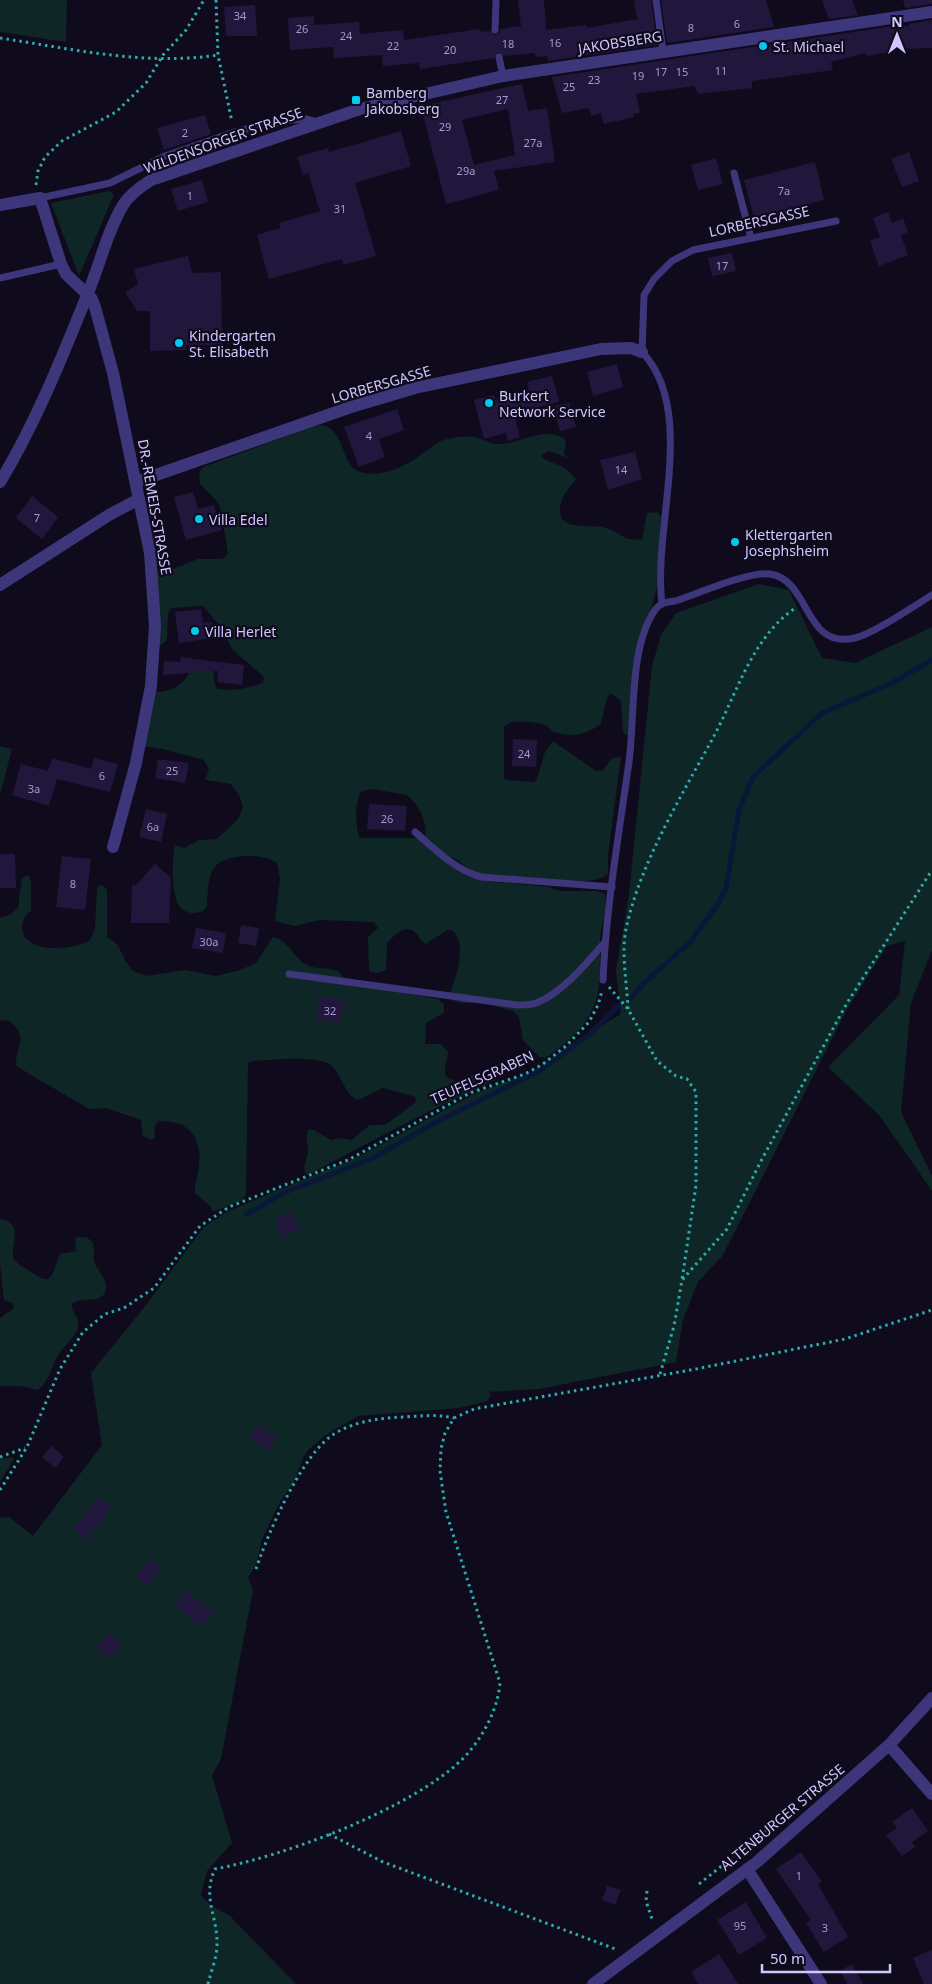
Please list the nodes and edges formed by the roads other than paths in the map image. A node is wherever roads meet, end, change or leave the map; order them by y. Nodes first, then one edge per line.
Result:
1 (496, 0) edge
2 (656, 0) edge
3 (932, 12) edge
4 (495, 30) dead end
5 (663, 50) junction
6 (499, 57) dead end
7 (502, 76) junction
8 (317, 122) junction
9 (734, 173) dead end
10 (40, 198) junction
11 (0, 205) edge
12 (836, 221) dead end
13 (751, 238) junction
14 (61, 264) junction
15 (0, 278) edge
16 (87, 294) junction
17 (642, 352) junction
18 (0, 482) edge
19 (136, 482) junction
20 (139, 499) junction
21 (0, 585) edge
22 (932, 596) edge
23 (662, 603) junction
24 (415, 832) dead end
25 (113, 847) dead end
26 (612, 887) junction
27 (605, 942) junction
28 (289, 974) dead end
29 (603, 980) road end
30 (932, 1698) edge
31 (889, 1745) junction
32 (932, 1794) edge
33 (747, 1869) junction
34 (593, 1984) edge
35 (821, 1984) edge

1 - 4 lane
2 - 5 lane
3 - 5 street, JAKOBSBERG
5 - 7 street, JAKOBSBERG
6 - 7 lane
7 - 8 street, JAKOBSBERG
8 - 10 lane
8 - 16 street, WILDENSORGER STRASSE
9 - 13 lane
10 - 11 street
10 - 14 street
12 - 13 lane, LORBERSGASSE
13 - 17 lane, LORBERSGASSE
14 - 15 lane
14 - 16 street
16 - 18 street, WILDENSORGER STRASSE
16 - 19 street, DR.-REMEIS-STRASSE
17 - 19 street, LORBERSGASSE
17 - 23 lane
19 - 20 street, DR.-REMEIS-STRASSE
20 - 21 street
20 - 25 street, DR.-REMEIS-STRASSE
22 - 23 lane
23 - 26 lane
24 - 26 lane
26 - 27 lane
27 - 28 lane
27 - 29 lane
30 - 31 street, ALTENBURGER STRASSE
31 - 32 street
31 - 33 street, ALTENBURGER STRASSE
33 - 34 street, ALTENBURGER STRASSE
33 - 35 street

